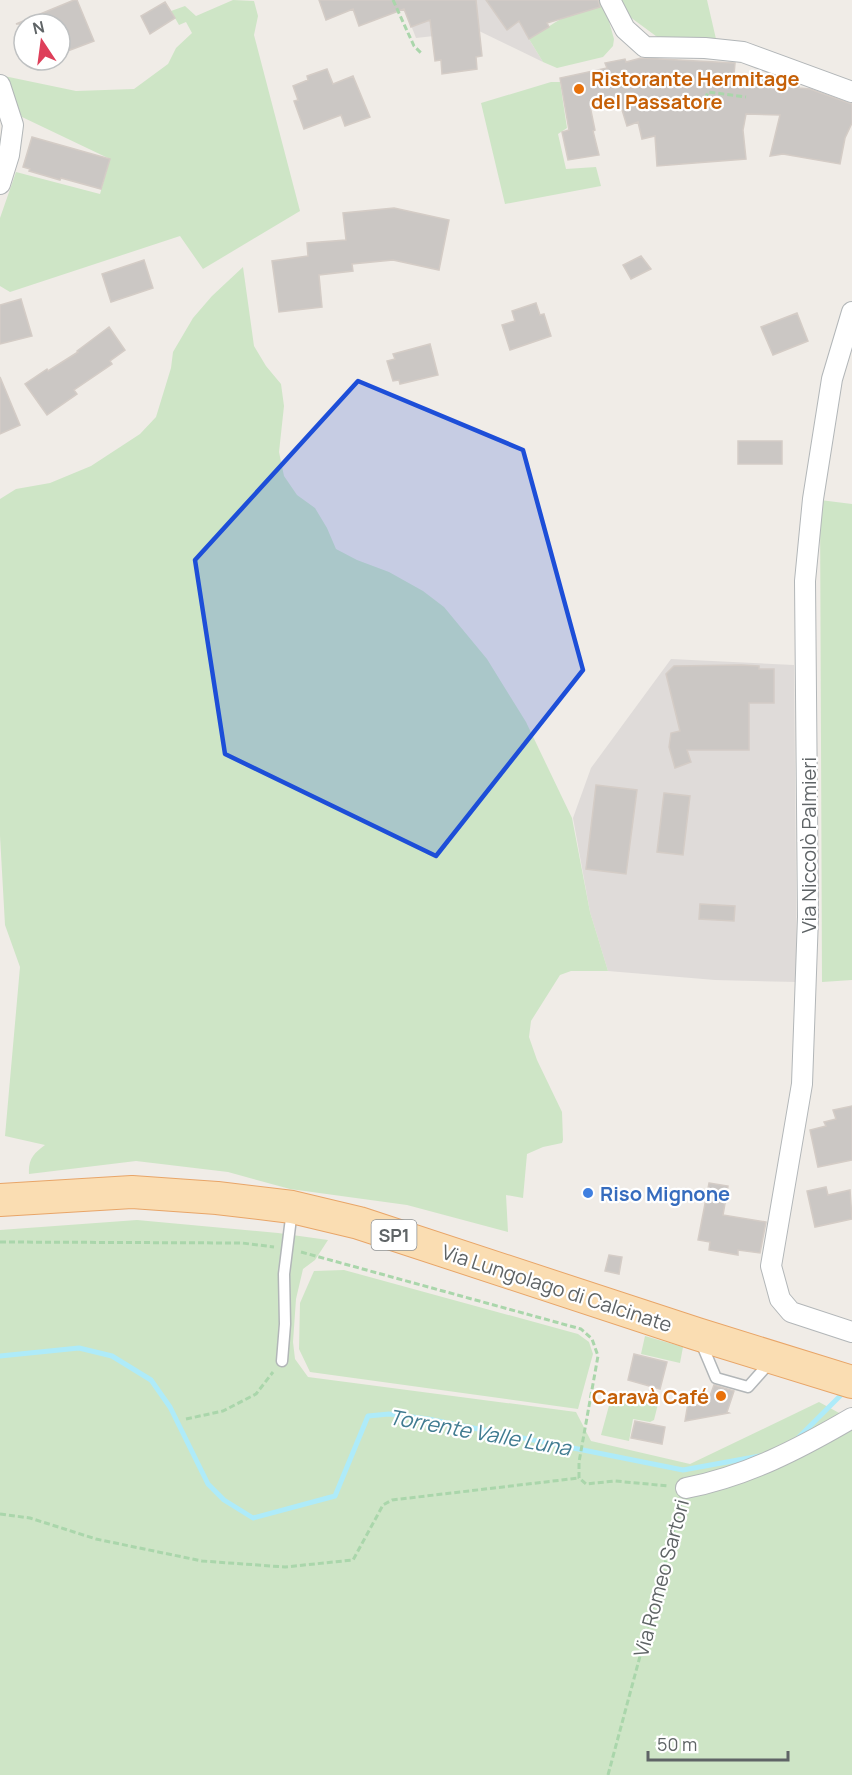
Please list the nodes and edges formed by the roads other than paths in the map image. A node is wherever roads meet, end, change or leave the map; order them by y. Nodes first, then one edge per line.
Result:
1 (610, 0) edge
2 (0, 85) edge
3 (852, 92) edge
4 (0, 184) edge
5 (852, 312) edge
6 (0, 1200) edge
7 (292, 1207) junction
8 (852, 1332) edge
9 (282, 1361) road end
10 (839, 1378) edge
11 (852, 1418) edge
12 (686, 1488) road end

1 - 3 street
2 - 4 street
5 - 8 street, Via Niccolò Palmieri
6 - 7 main road, Via Lungolago di Calcinate / SP1
7 - 9 lane
7 - 10 main road, Via Lungolago di Calcinate / SP1
11 - 12 street, Via Romeo Sartori

